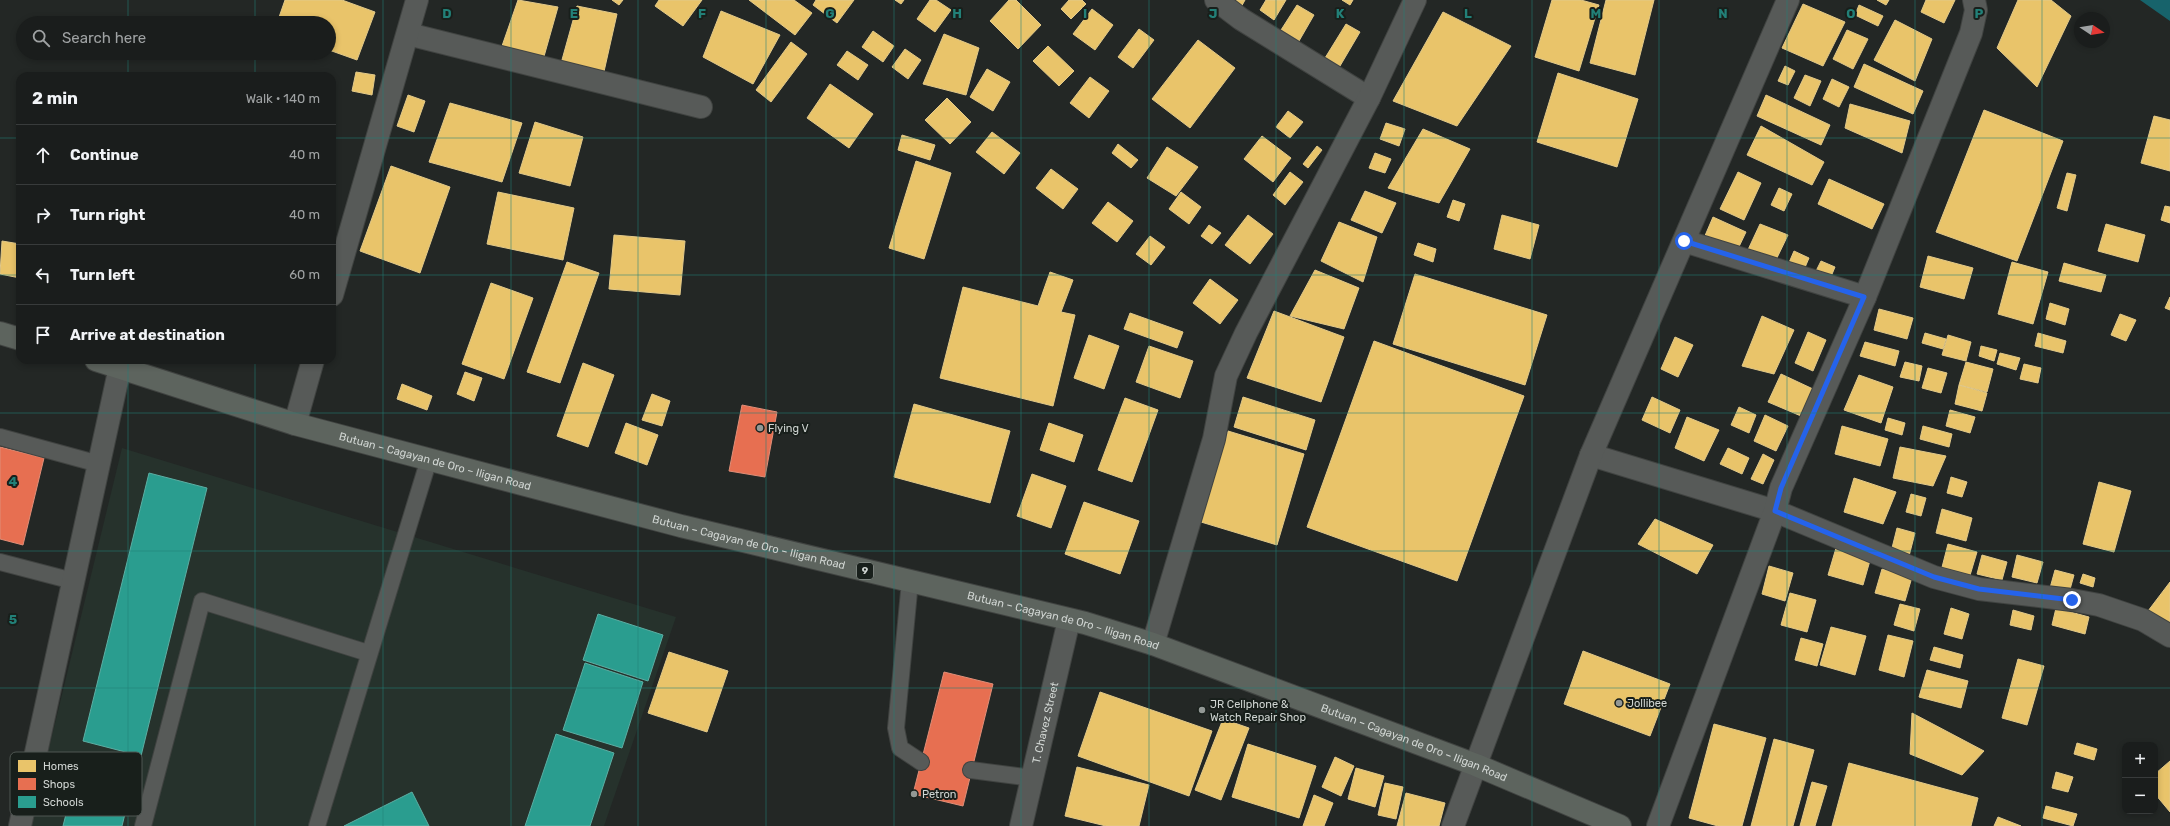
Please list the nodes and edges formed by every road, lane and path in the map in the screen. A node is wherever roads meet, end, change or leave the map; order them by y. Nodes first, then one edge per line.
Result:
1 (417, 0) edge
2 (1216, 0) edge
3 (1415, 0) edge
4 (1788, 0) edge
5 (1974, 0) edge
6 (408, 34) junction
7 (1369, 98) junction
8 (701, 107) dead end
9 (1684, 241) junction
10 (336, 281) edge
11 (1864, 297) junction
12 (0, 333) edge
13 (16, 338) edge
14 (110, 364) edge
15 (312, 364) edge
16 (120, 367) junction
17 (295, 424) junction
18 (0, 437) edge
19 (1591, 456) junction
20 (429, 460) junction
21 (99, 464) junction
22 (1775, 511) junction
23 (0, 562) edge
24 (73, 581) junction
25 (910, 581) junction
26 (1069, 620) junction
27 (2170, 636) edge
28 (1153, 644) junction
29 (368, 653) junction
30 (36, 752) edge
31 (921, 762) dead end
32 (1476, 765) junction
33 (972, 770) dead end
34 (1032, 778) junction
35 (22, 816) edge
36 (20, 826) edge
37 (143, 826) edge
38 (317, 826) edge
39 (1021, 826) edge
40 (1453, 826) edge
41 (1620, 826) edge
42 (1658, 826) edge

1 - 6 street
2 - 7 street
3 - 7 street
4 - 9 street
5 - 11 street
6 - 8 street
6 - 10 street
7 - 28 street
9 - 11 street
9 - 19 street
11 - 22 street
12 - 13 highway
14 - 16 highway, Butuan – Cagayan de Oro – Iligan Road / 9
15 - 17 street
16 - 17 highway, Butuan – Cagayan de Oro – Iligan Road / 9
16 - 21 street
17 - 20 highway, Butuan – Cagayan de Oro – Iligan Road / 9
18 - 21 lane
19 - 22 street
19 - 32 street
20 - 25 highway, Butuan – Cagayan de Oro – Iligan Road / 9
20 - 29 lane
21 - 24 street
22 - 27 street
22 - 42 street
23 - 24 lane
24 - 30 street
25 - 26 highway, Butuan – Cagayan de Oro – Iligan Road / 9
25 - 31 lane
26 - 28 highway, Butuan – Cagayan de Oro – Iligan Road / 9
26 - 34 street, T. Chavez Street
28 - 32 highway, Butuan – Cagayan de Oro – Iligan Road / 9
29 - 37 lane
29 - 38 lane
32 - 40 street
32 - 41 highway, Butuan – Cagayan de Oro – Iligan Road / 9
33 - 34 lane
34 - 39 street, T. Chavez Street
35 - 36 street

